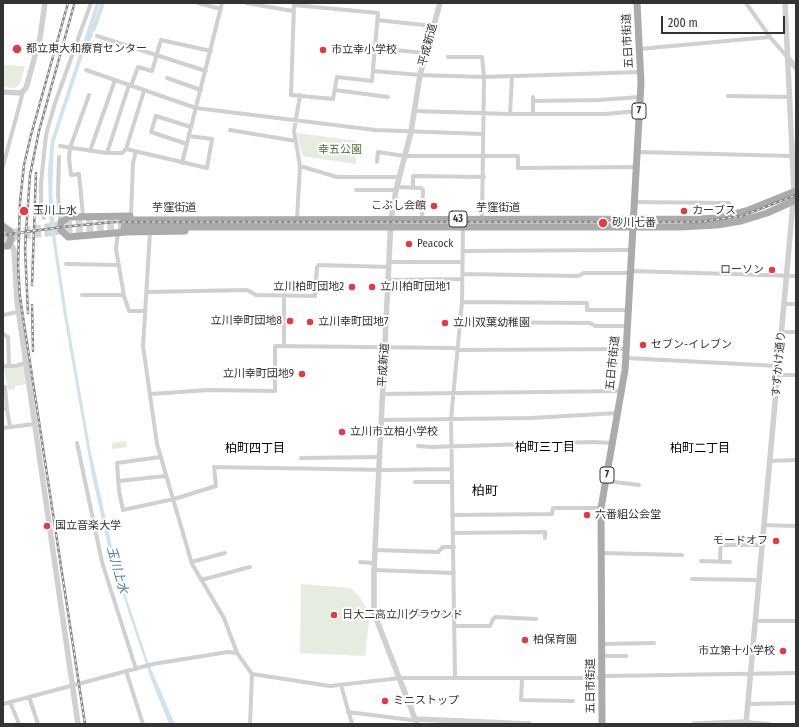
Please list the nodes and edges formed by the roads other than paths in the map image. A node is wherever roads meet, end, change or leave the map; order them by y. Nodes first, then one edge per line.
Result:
1 (45, 3) edge
2 (91, 3) edge
3 (198, 3) edge
4 (222, 3) edge
5 (246, 3) edge
6 (440, 3) edge
7 (637, 3) edge
8 (746, 3) edge
9 (785, 3) edge
10 (330, 5) edge
11 (221, 9) junction
12 (293, 11) junction
13 (377, 20) junction
14 (432, 26) junction
15 (97, 36) dead end
16 (770, 37) junction
17 (375, 48) junction
18 (639, 49) junction
19 (211, 50) junction
20 (425, 53) junction
21 (156, 56) junction
22 (448, 57) dead end
23 (788, 58) junction
24 (796, 68) edge
25 (86, 70) dead end
26 (206, 71) junction
27 (373, 71) junction
28 (640, 72) junction
29 (420, 75) junction
30 (484, 77) junction
31 (512, 77) junction
32 (167, 78) dead end
33 (115, 80) junction
34 (130, 86) junction
35 (201, 90) junction
36 (334, 90) junction
37 (144, 91) junction
38 (3, 92) edge
39 (23, 92) junction
40 (89, 94) dead end
41 (300, 95) junction
42 (728, 96) dead end
43 (388, 97) dead end
44 (640, 97) junction
45 (790, 97) junction
46 (196, 108) junction
47 (414, 111) junction
48 (639, 111) junction
49 (484, 113) junction
50 (510, 114) junction
51 (534, 114) junction
52 (296, 120) junction
53 (191, 127) junction
54 (230, 130) dead end
55 (411, 132) junction
56 (483, 134) junction
57 (189, 136) junction
58 (296, 141) junction
59 (187, 144) junction
60 (60, 146) dead end
61 (70, 148) junction
62 (126, 149) junction
63 (90, 151) junction
64 (136, 151) junction
65 (637, 152) junction
66 (106, 153) junction
67 (405, 156) junction
68 (792, 156) junction
69 (59, 157) dead end
70 (483, 157) junction
71 (376, 162) dead end
72 (182, 163) junction
73 (3, 166) edge
74 (300, 166) junction
75 (636, 167) junction
76 (400, 177) junction
77 (484, 177) junction
78 (413, 187) junction
79 (396, 189) junction
80 (356, 190) dead end
81 (795, 192) edge
82 (794, 201) edge
83 (634, 202) junction
84 (83, 216) junction
85 (131, 216) junction
86 (728, 216) junction
87 (44, 218) dead end
88 (296, 219) junction
89 (391, 219) junction
90 (422, 219) junction
91 (463, 219) junction
92 (482, 219) junction
93 (633, 219) junction
94 (60, 220) dead end
95 (220, 223) junction
96 (124, 224) tunnel mouth
97 (3, 226) edge
98 (390, 227) junction
99 (463, 227) junction
100 (633, 227) junction
101 (150, 232) junction
102 (118, 233) junction
103 (4, 247) edge
104 (631, 250) junction
105 (463, 251) junction
106 (463, 262) junction
107 (66, 264) dead end
108 (119, 265) junction
109 (389, 265) junction
110 (631, 272) junction
111 (463, 276) junction
112 (786, 276) junction
113 (796, 276) edge
114 (389, 280) junction
115 (147, 292) junction
116 (82, 294) dead end
117 (124, 295) junction
118 (284, 296) junction
119 (462, 302) junction
120 (784, 304) junction
121 (796, 304) edge
122 (629, 310) junction
123 (145, 311) junction
124 (18, 312) junction
125 (3, 315) edge
126 (460, 322) junction
127 (628, 326) junction
128 (782, 332) junction
129 (796, 332) edge
130 (3, 334) edge
131 (284, 346) junction
132 (385, 347) junction
133 (458, 349) junction
134 (626, 349) junction
135 (626, 358) junction
136 (25, 363) junction
137 (9, 365) junction
138 (3, 366) edge
139 (779, 366) junction
140 (778, 375) junction
141 (796, 375) edge
142 (3, 387) edge
143 (622, 391) junction
144 (151, 394) junction
145 (382, 394) junction
146 (453, 394) junction
147 (5, 409) edge
148 (618, 413) junction
149 (451, 419) junction
150 (381, 420) junction
151 (34, 424) junction
152 (10, 427) junction
153 (3, 428) edge
154 (612, 443) junction
155 (77, 444) dead end
156 (418, 446) dead end
157 (452, 447) junction
158 (160, 457) junction
159 (379, 457) junction
160 (301, 458) dead end
161 (796, 460) edge
162 (770, 461) junction
163 (452, 469) junction
164 (378, 470) junction
165 (165, 476) junction
166 (118, 480) junction
167 (606, 481) junction
168 (415, 482) dead end
169 (452, 482) junction
170 (639, 485) dead end
171 (174, 499) junction
172 (601, 508) junction
173 (453, 515) junction
174 (764, 525) junction
175 (796, 526) edge
176 (453, 533) junction
177 (721, 535) dead end
178 (545, 538) dead end
179 (721, 545) junction
180 (762, 545) junction
181 (454, 547) junction
182 (375, 550) junction
183 (225, 553) dead end
184 (601, 553) junction
185 (682, 555) dead end
186 (701, 561) dead end
187 (720, 561) junction
188 (191, 562) junction
189 (360, 562) dead end
190 (730, 562) dead end
191 (374, 563) junction
192 (250, 567) dead end
193 (374, 570) junction
194 (454, 573) junction
195 (692, 579) dead end
196 (201, 580) junction
197 (760, 580) junction
198 (374, 613) junction
199 (454, 615) junction
200 (536, 619) dead end
201 (756, 621) junction
202 (796, 621) edge
203 (455, 626) junction
204 (654, 643) dead end
205 (602, 644) junction
206 (237, 653) junction
207 (602, 656) junction
208 (626, 656) dead end
209 (136, 669) junction
210 (126, 671) junction
211 (751, 673) junction
212 (796, 673) edge
213 (252, 674) junction
214 (400, 678) junction
215 (455, 678) junction
216 (522, 678) junction
217 (602, 678) junction
218 (341, 685) junction
219 (73, 686) junction
220 (29, 697) junction
221 (10, 702) junction
222 (573, 702) dead end
223 (796, 703) edge
224 (3, 704) edge
225 (748, 704) junction
226 (348, 712) junction
227 (416, 721) edge
228 (746, 723) edge
229 (19, 724) edge
230 (38, 724) edge
231 (78, 724) edge
232 (143, 724) edge
233 (250, 724) edge
234 (352, 724) edge
235 (529, 724) edge
236 (602, 724) edge
237 (694, 724) edge
238 (769, 724) edge

1 - 39 street
2 - 87 street
3 - 11 street
4 - 11 street
5 - 12 street
6 - 14 street, 平成新道
7 - 18 main road, 五日市街道 / 7
8 - 16 street
9 - 23 street, すずかけ通り
10 - 12 street
10 - 13 street
11 - 19 street
12 - 41 street
13 - 14 street
13 - 17 street
14 - 20 street, 平成新道
15 - 21 street
16 - 18 street
16 - 23 street
17 - 20 street
17 - 27 street
18 - 28 main road, 五日市街道 / 7
19 - 21 street
19 - 26 street
20 - 29 street, 平成新道
21 - 26 street
21 - 34 street
22 - 30 street
23 - 24 street
23 - 45 street, すずかけ通り
25 - 33 street
26 - 35 street
27 - 29 street
27 - 36 street
28 - 31 street
28 - 44 main road, 五日市街道 / 7
29 - 30 street
29 - 47 street, 平成新道
30 - 31 street
30 - 49 street
31 - 50 street
32 - 35 street
33 - 34 street
33 - 63 street
34 - 37 street
34 - 66 street
35 - 46 street
36 - 41 street
36 - 43 street
37 - 46 street
37 - 62 street
38 - 39 street
39 - 73 street
40 - 61 street
41 - 52 street
42 - 45 street
44 - 48 main road, 五日市街道 / 7
44 - 51 street
45 - 68 street, すずかけ通り
46 - 52 street
46 - 53 street
47 - 49 street
47 - 55 street, 平成新道
48 - 51 street
48 - 65 main road, 五日市街道 / 7
49 - 50 street
49 - 56 street
50 - 51 street
52 - 55 street
52 - 58 street
53 - 57 street
53 - 59 street
54 - 58 street
55 - 56 street
55 - 67 street, 平成新道
56 - 70 street
57 - 59 street
57 - 72 street
58 - 74 street
59 - 72 street
60 - 61 street
61 - 63 street
61 - 84 street
62 - 64 street
62 - 66 street
63 - 66 street
64 - 72 street
64 - 85 street
65 - 68 street
65 - 75 main road, 五日市街道 / 7
67 - 70 street
67 - 71 street
67 - 76 street, 平成新道
68 - 81 street, すずかけ通り
69 - 94 street
70 - 75 street
70 - 77 street
74 - 76 street
74 - 88 street
75 - 83 main road, 五日市街道 / 7
76 - 79 street, 平成新道
77 - 78 street
77 - 92 street
78 - 79 street
78 - 90 street
79 - 80 street
79 - 89 street, 平成新道
81 - 82 street, すずかけ通り
81 - 86 main road, 芋窪街道 / 43
82 - 100 main road, 芋窪街道 / 43
82 - 112 street, すずかけ通り
83 - 86 street
83 - 93 main road, 五日市街道 / 7
84 - 85 main road
84 - 102 main road
85 - 95 main road
86 - 93 main road, 芋窪街道 / 43
88 - 89 main road, 芋窪街道 / 43
88 - 95 main road, 芋窪街道 / 43
89 - 90 main road, 芋窪街道 / 43
89 - 98 street, 平成新道
90 - 91 main road, 芋窪街道 / 43
91 - 92 main road, 芋窪街道 / 43
91 - 99 street
92 - 93 main road, 芋窪街道 / 43
93 - 100 main road, 五日市街道 / 7
95 - 96 main road, 芋窪街道 / 43
95 - 98 main road, 芋窪街道 / 43
95 - 101 main road
97 - 103 main road
98 - 99 main road, 芋窪街道 / 43
98 - 109 street, 平成新道
99 - 100 main road, 芋窪街道 / 43
99 - 105 street
100 - 104 main road, 五日市街道 / 7
101 - 102 main road
101 - 115 street
102 - 108 street
103 - 124 street
104 - 105 street
104 - 110 main road, 五日市街道 / 7
105 - 106 street
106 - 109 street
106 - 111 street
107 - 108 street
108 - 117 street
109 - 114 street, 平成新道
109 - 118 street
110 - 111 street
110 - 112 street
110 - 122 main road, 五日市街道 / 7
111 - 114 street
111 - 119 street
112 - 113 street
112 - 120 street, すずかけ通り
114 - 132 street, 平成新道
115 - 118 street
115 - 123 street
116 - 117 street
117 - 123 street
118 - 131 street
119 - 122 street
119 - 126 street
120 - 121 street
120 - 128 street, すずかけ通り
122 - 127 main road, 五日市街道 / 7
123 - 144 street
124 - 125 street
124 - 136 street
126 - 127 street
126 - 133 street
127 - 134 main road, 五日市街道 / 7
128 - 129 street
128 - 139 street, すずかけ通り
130 - 137 street
131 - 132 street
131 - 144 street
132 - 133 street
132 - 145 street, 平成新道
133 - 134 street
133 - 146 street
134 - 135 main road, 五日市街道 / 7
135 - 139 street
135 - 143 main road, 五日市街道 / 7
136 - 137 street
136 - 151 street
137 - 138 street
139 - 140 street, すずかけ通り
140 - 141 street
140 - 162 street, すずかけ通り
142 - 147 street
143 - 146 street
143 - 148 main road, 五日市街道 / 7
144 - 158 street
145 - 146 street
145 - 150 street, 平成新道
146 - 149 street
147 - 152 street
148 - 149 street
148 - 154 main road, 五日市街道 / 7
149 - 150 street
149 - 157 street
150 - 159 street, 平成新道
151 - 152 street
151 - 219 street
152 - 153 street
154 - 157 street
154 - 167 main road, 五日市街道 / 7
155 - 209 street
156 - 157 street
157 - 163 street
158 - 165 street
158 - 166 street
159 - 160 street
159 - 164 street, 平成新道
161 - 162 street
162 - 174 street, すずかけ通り
163 - 164 street
163 - 169 street
164 - 171 street
164 - 182 street, 平成新道
165 - 166 street
165 - 171 street
166 - 171 street
167 - 170 street
167 - 172 main road, 五日市街道 / 7
168 - 169 street
169 - 173 street
171 - 188 street
172 - 173 street
172 - 184 main road, 五日市街道 / 7
173 - 176 street
174 - 175 street
174 - 180 street, すずかけ通り
176 - 178 street
176 - 181 street
177 - 179 street
179 - 180 street
179 - 187 street
180 - 197 street, すずかけ通り
181 - 182 street
181 - 194 street
182 - 191 street, 平成新道
183 - 188 street
184 - 185 street
184 - 205 main road, 五日市街道 / 7
186 - 187 street
187 - 190 street
188 - 196 street
189 - 191 street
191 - 193 street, 平成新道
192 - 196 street
193 - 194 street
193 - 198 street, 平成新道
194 - 199 street
195 - 197 street
196 - 206 street
197 - 201 street, すずかけ通り
198 - 199 street
198 - 214 street, 平成新道
199 - 203 street
200 - 203 street
201 - 202 street
201 - 211 street, すずかけ通り
203 - 215 street
204 - 205 street
205 - 207 main road, 五日市街道 / 7
206 - 209 street
206 - 213 street
207 - 208 street
207 - 217 main road, 五日市街道 / 7
209 - 210 street
210 - 219 street
210 - 232 street
211 - 212 street
211 - 217 street
211 - 225 street, すずかけ通り
213 - 218 street
213 - 233 street
214 - 215 street
214 - 218 street
214 - 227 street, 平成新道
215 - 216 street
216 - 217 street
216 - 222 street
217 - 236 main road, 五日市街道 / 7
218 - 226 street
219 - 220 street
219 - 231 street
220 - 221 street
220 - 230 street
221 - 224 street
221 - 229 street
223 - 225 street
225 - 228 street, すずかけ通り
226 - 227 street
226 - 234 street
227 - 235 street
228 - 237 street
228 - 238 street

